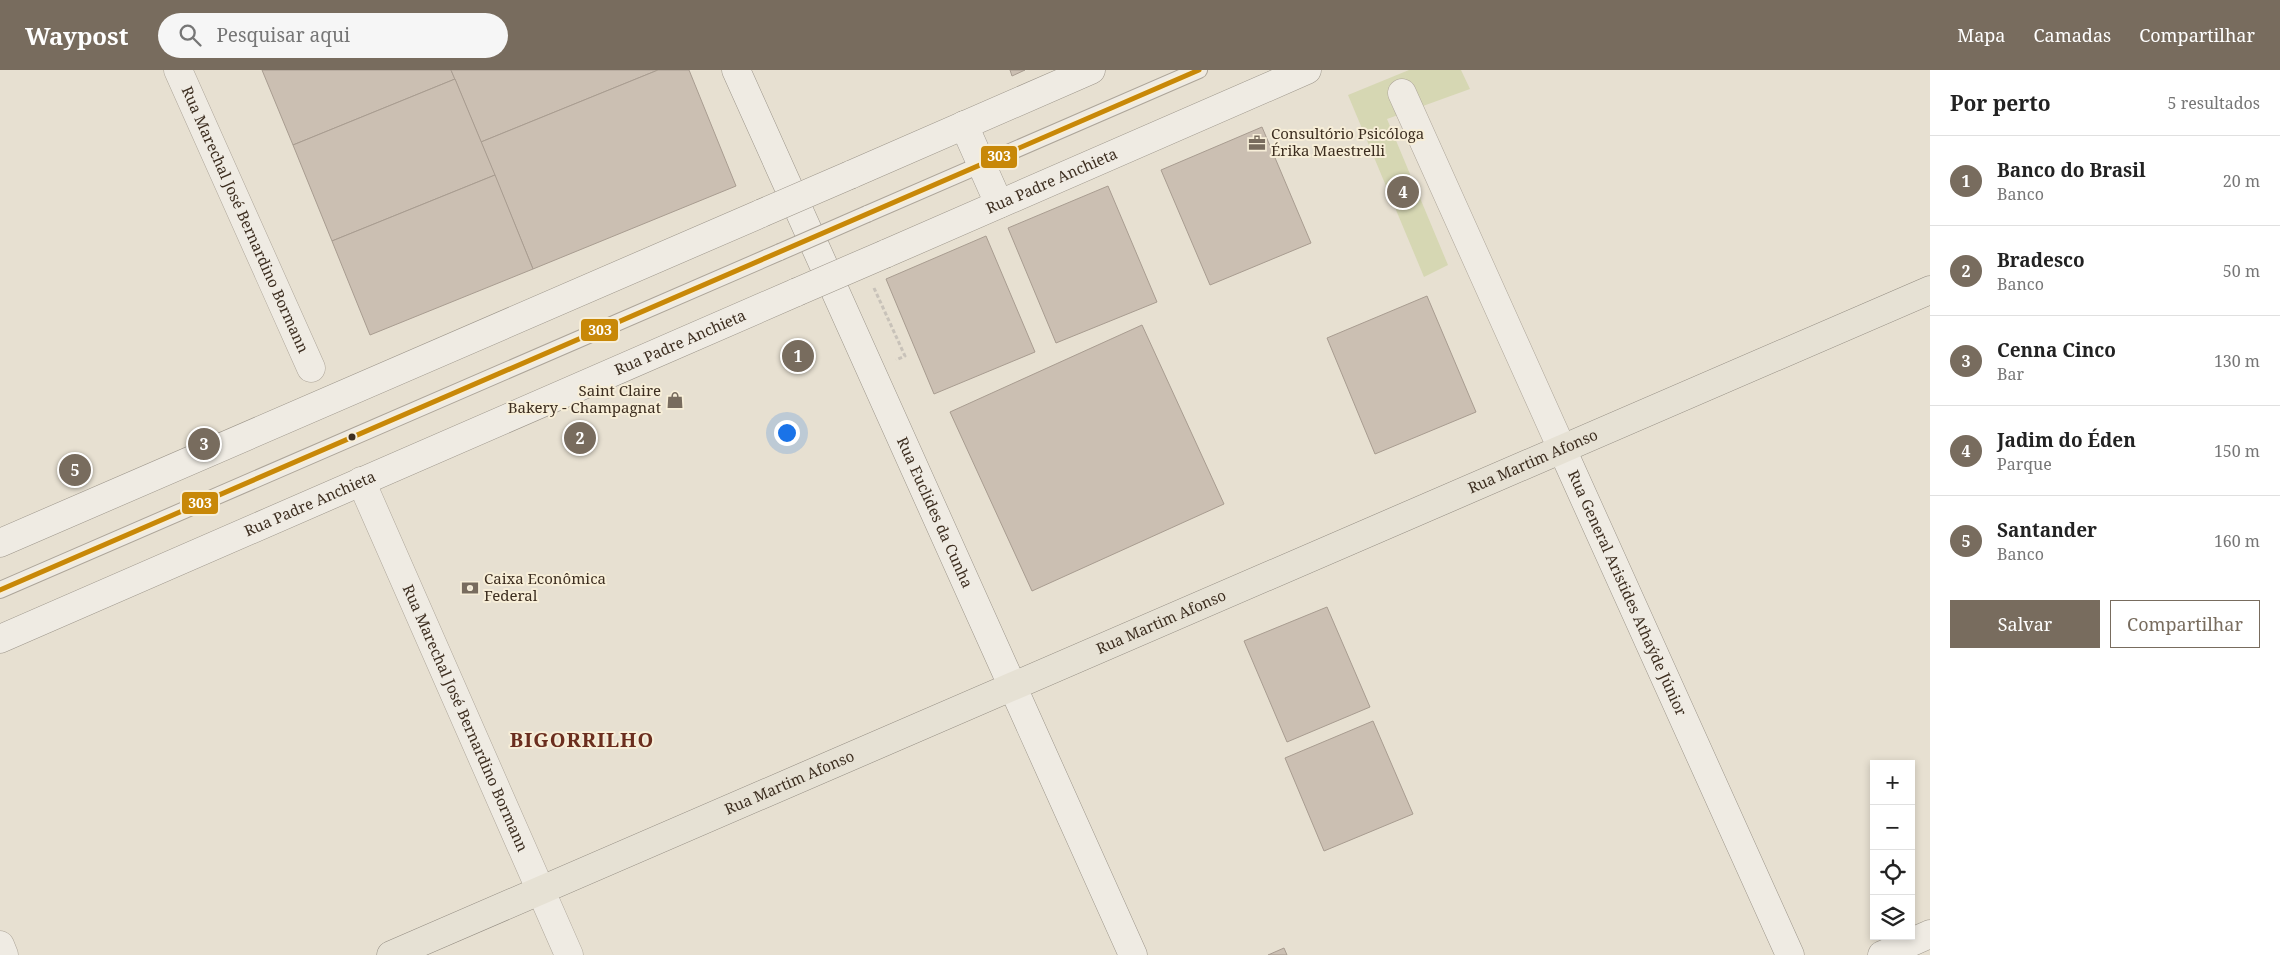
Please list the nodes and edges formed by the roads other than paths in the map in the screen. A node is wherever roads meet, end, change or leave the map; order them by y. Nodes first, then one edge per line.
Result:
1 (178, 70) edge
2 (736, 70) edge
3 (1091, 70) edge
4 (1200, 70) edge
5 (1306, 70) edge
6 (1402, 93) dead end
7 (964, 125) junction
8 (981, 165) junction
9 (998, 204) junction
10 (1930, 290) edge
11 (312, 368) dead end
12 (1562, 449) junction
13 (361, 481) junction
14 (0, 543) edge
15 (0, 590) edge
16 (0, 639) edge
17 (1012, 687) junction
18 (540, 891) junction
19 (1930, 934) edge
20 (0, 946) edge
21 (4, 955) edge
22 (391, 955) edge
23 (569, 955) edge
24 (1133, 955) edge
25 (1790, 955) edge
26 (1882, 955) edge

1 - 11 street, Rua Marechal José Bernardino Bormann
2 - 17 street, Rua Euclides da Cunha
3 - 7 street
4 - 8 lane
5 - 9 street, Rua Padre Anchieta
6 - 12 street, Rua General Aristides Athaýde Júnior
7 - 8 street
7 - 14 street, bridge
8 - 9 street
8 - 15 lane, bridge
9 - 13 street, Rua Padre Anchieta, bridge
10 - 12 main road, Rua Martim Afonso
12 - 17 main road, Rua Martim Afonso
12 - 25 street, Rua General Aristides Athaýde Júnior
13 - 16 street, Rua Padre Anchieta
13 - 18 street, Rua Marechal José Bernardino Bormann
17 - 18 main road, Rua Martim Afonso
17 - 24 street, Rua Euclides da Cunha
18 - 22 main road, Rua Martim Afonso
18 - 23 street, Rua Marechal José Bernardino Bormann
19 - 26 street
20 - 21 street

